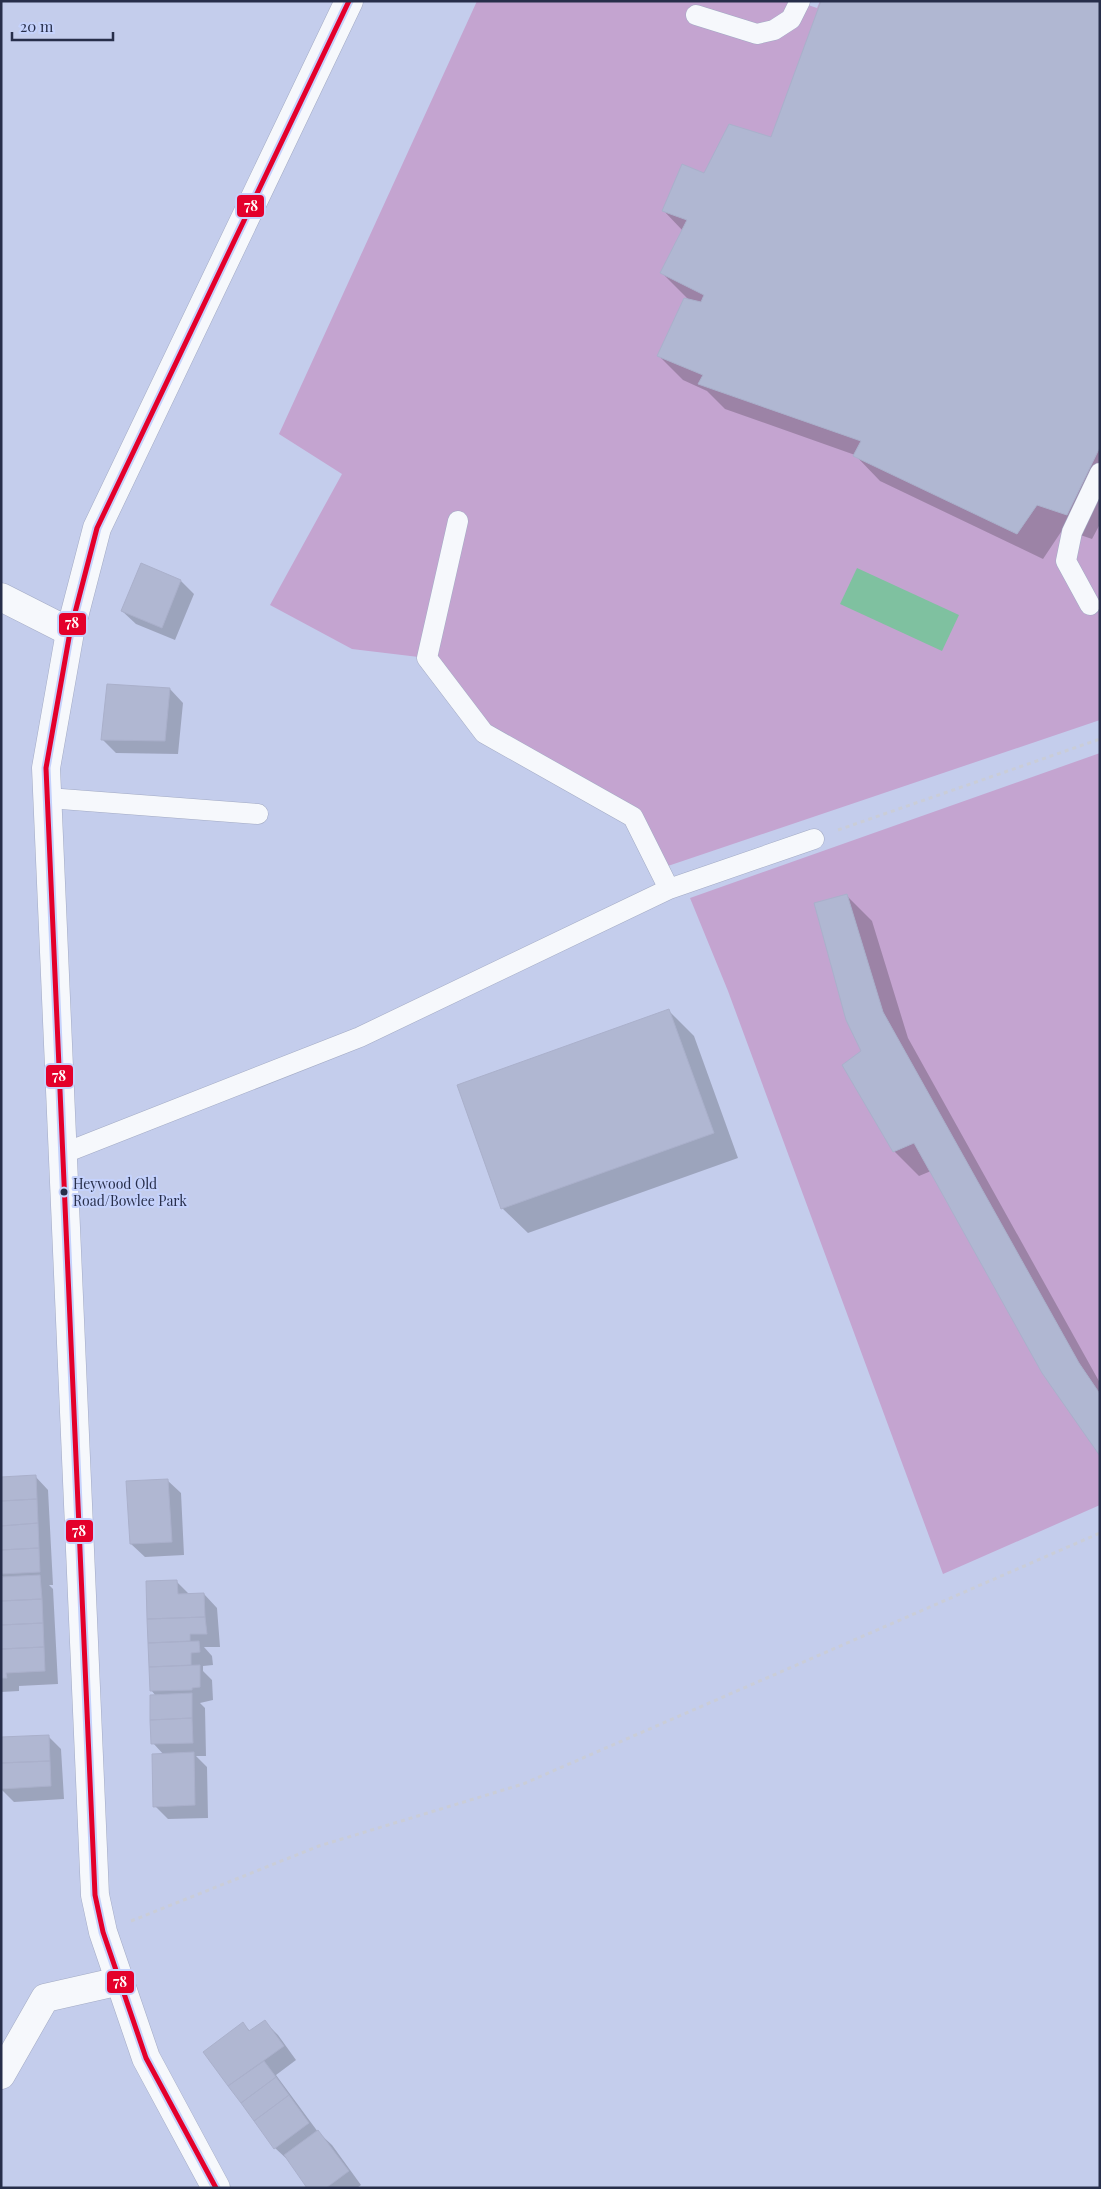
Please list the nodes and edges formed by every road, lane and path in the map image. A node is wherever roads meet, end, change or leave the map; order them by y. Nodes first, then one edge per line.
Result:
1 (349, 1) edge
2 (800, 1) edge
3 (696, 15) dead end
4 (1100, 472) edge
5 (458, 521) dead end
6 (1, 598) edge
7 (1090, 605) dead end
8 (70, 632) junction
9 (1100, 739) edge
10 (48, 798) junction
11 (258, 814) dead end
12 (814, 839) joint
13 (669, 889) junction
14 (62, 1154) junction
15 (1100, 1533) edge
16 (103, 1932) junction
17 (120, 1981) junction
18 (1, 2075) edge
19 (216, 2188) edge

1 - 8 main road
2 - 3 lane
4 - 7 lane
5 - 13 lane
6 - 8 main road
8 - 10 main road
9 - 12 path
10 - 11 lane
10 - 14 main road
12 - 13 lane
13 - 14 lane
14 - 16 main road
15 - 16 path
16 - 17 main road
17 - 18 main road
17 - 19 main road

